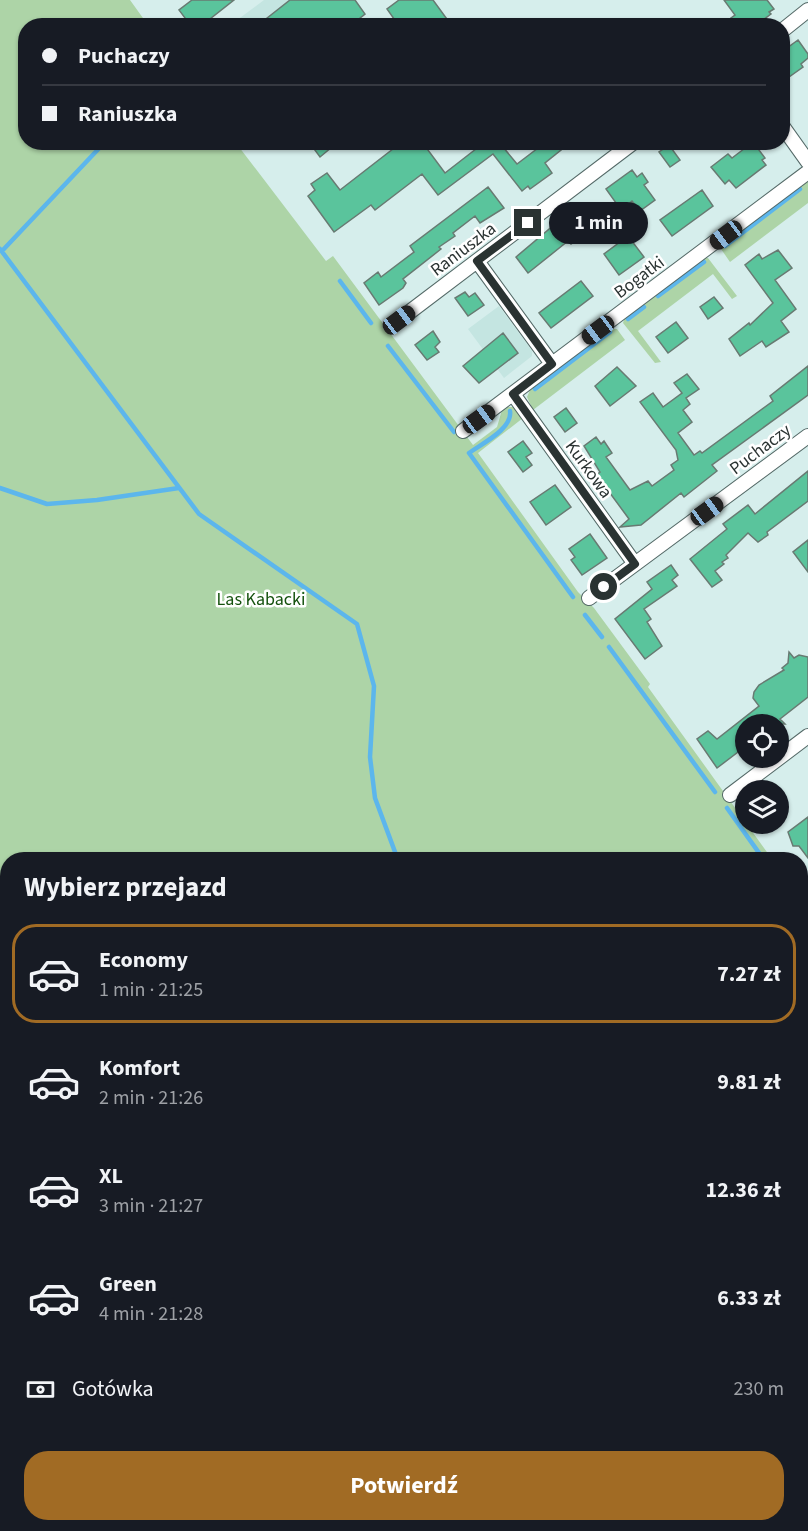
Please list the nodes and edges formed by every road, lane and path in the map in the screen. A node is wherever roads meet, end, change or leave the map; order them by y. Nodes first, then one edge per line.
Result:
1 (808, 10) edge
2 (790, 24) edge
3 (790, 137) edge
4 (623, 150) edge
5 (808, 162) edge
6 (808, 172) edge
7 (477, 261) junction
8 (399, 320) dead end
9 (552, 364) junction
10 (513, 394) junction
11 (463, 431) dead end
12 (808, 436) edge
13 (635, 564) junction
14 (589, 598) dead end
15 (808, 736) edge
16 (730, 795) dead end

1 - 2 street
3 - 5 street
4 - 7 street, Raniuszka
6 - 9 street, Bogatki
7 - 8 street, Raniuszka
7 - 9 street
9 - 10 street, Bogatki
10 - 11 street, Bogatki
10 - 13 street, Kurkowa
12 - 13 street, Puchaczy
13 - 14 street, Puchaczy
15 - 16 street

